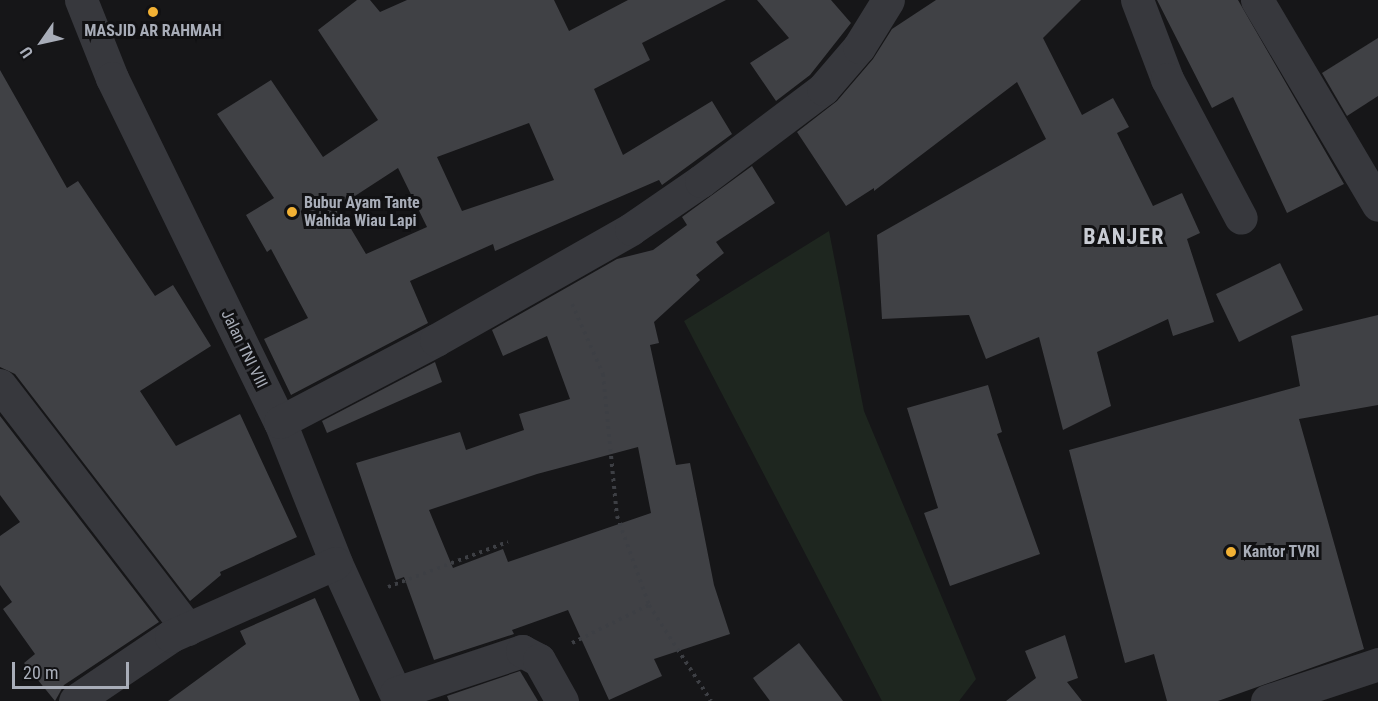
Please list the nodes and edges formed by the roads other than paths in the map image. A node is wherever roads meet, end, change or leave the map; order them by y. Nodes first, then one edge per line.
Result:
1 (81, 0) edge
2 (888, 0) edge
3 (1137, 0) edge
4 (1257, 0) edge
5 (1378, 205) edge
6 (1241, 218) dead end
7 (0, 386) edge
8 (280, 422) junction
9 (336, 563) junction
10 (188, 629) junction
11 (1378, 664) edge
12 (398, 697) edge
13 (75, 701) edge
14 (562, 701) edge
15 (1267, 701) edge

1 - 8 street, Jalan TNI VIII
2 - 8 street
3 - 6 street
4 - 5 street
7 - 10 street
8 - 9 street, Jalan TNI VIII
9 - 10 street
9 - 12 street, Jalan TNI VIII
10 - 13 street
11 - 15 street
12 - 14 street

